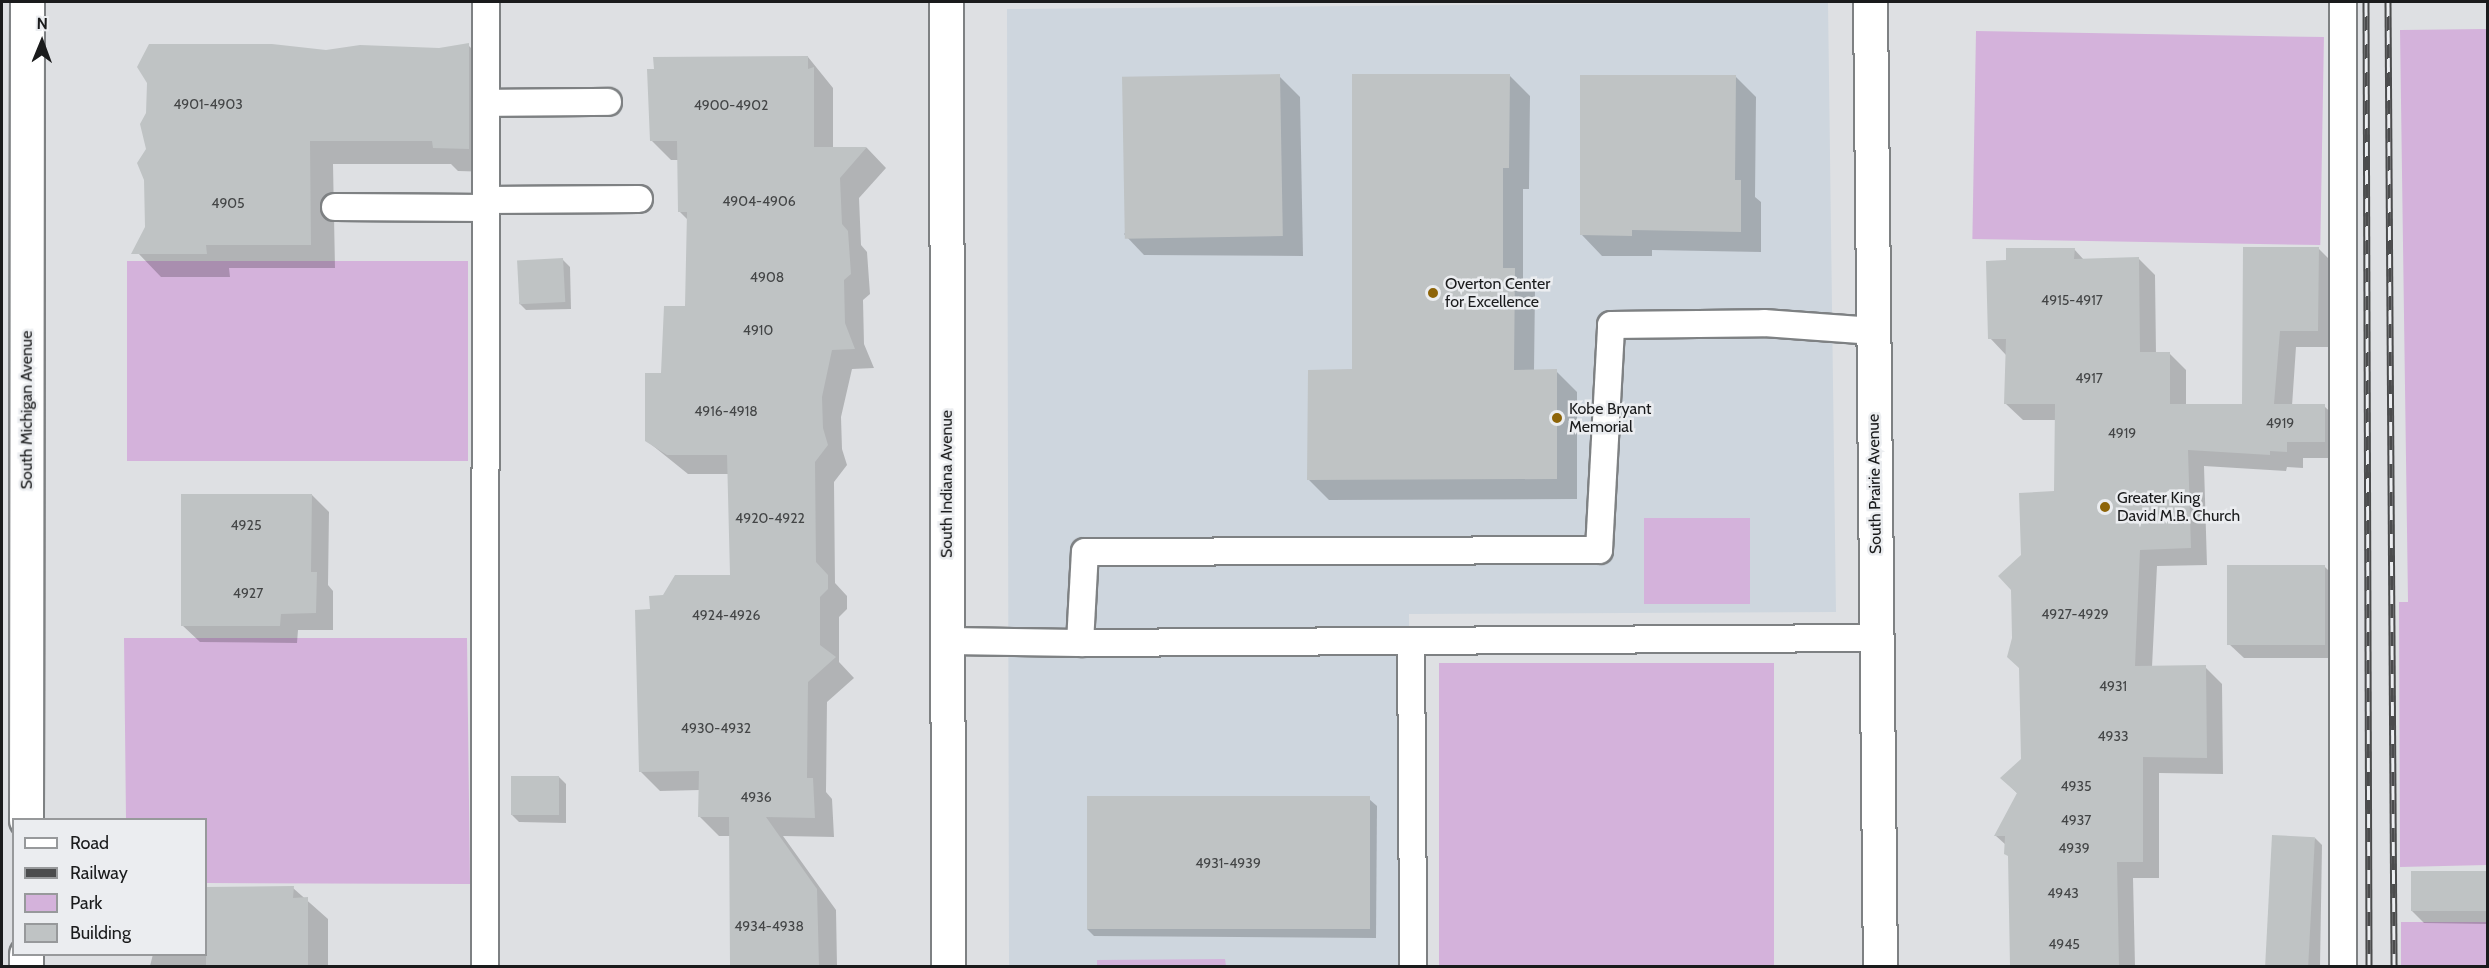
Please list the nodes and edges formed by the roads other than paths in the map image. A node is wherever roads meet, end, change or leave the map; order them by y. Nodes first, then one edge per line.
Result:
1 (27, 2) edge
2 (486, 2) edge
3 (946, 2) edge
4 (1870, 2) edge
5 (2343, 2) edge
6 (608, 102) dead end
7 (486, 103) junction
8 (639, 199) dead end
9 (486, 204) junction
10 (335, 207) dead end
11 (1874, 331) junction
12 (1877, 638) junction
13 (948, 641) junction
14 (1412, 641) junction
15 (1080, 643) junction
16 (26, 818) edge
17 (485, 966) edge
18 (948, 966) edge
19 (1413, 966) edge
20 (1880, 966) edge
21 (2343, 966) edge

1 - 16 street, South Michigan Avenue
2 - 7 lane
3 - 13 street, South Indiana Avenue
4 - 11 street, South Prairie Avenue
5 - 21 lane
6 - 7 lane
7 - 9 lane
8 - 9 lane
9 - 10 lane
9 - 17 lane
11 - 12 street, South Prairie Avenue
11 - 15 lane
12 - 14 lane
12 - 20 street, South Prairie Avenue
13 - 15 lane
13 - 18 street, South Indiana Avenue
14 - 15 lane
14 - 19 lane

